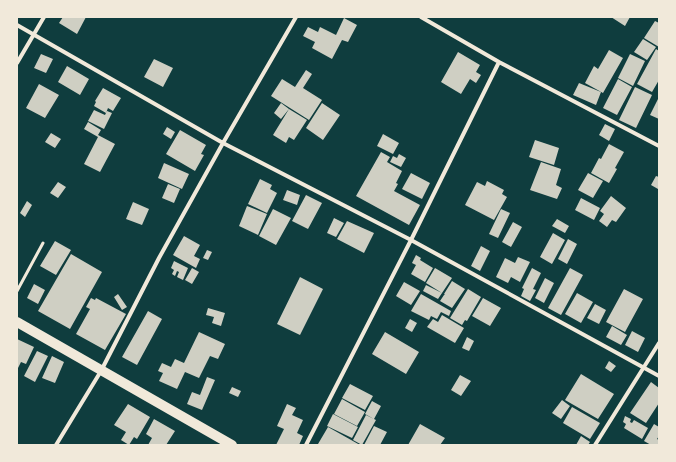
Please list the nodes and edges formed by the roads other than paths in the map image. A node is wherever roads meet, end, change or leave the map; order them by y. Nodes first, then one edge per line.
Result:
1 (44, 17) edge
2 (296, 17) edge
3 (420, 17) edge
4 (17, 26) edge
5 (33, 35) junction
6 (500, 62) junction
7 (17, 63) edge
8 (223, 143) junction
9 (659, 146) edge
10 (410, 240) junction
11 (43, 243) dead end
12 (17, 291) edge
13 (17, 322) edge
14 (659, 343) edge
15 (644, 367) junction
16 (100, 370) junction
17 (659, 376) edge
18 (56, 445) edge
19 (232, 445) edge
20 (306, 445) edge
21 (595, 445) edge

1 - 5 street
2 - 8 street
3 - 6 street
4 - 5 street
5 - 7 street
5 - 8 street
6 - 9 street
6 - 10 street
8 - 10 street
8 - 16 street
10 - 15 street
10 - 20 street
11 - 12 lane
13 - 16 highway
14 - 15 street
15 - 17 street
15 - 21 street
16 - 18 street
16 - 19 highway

